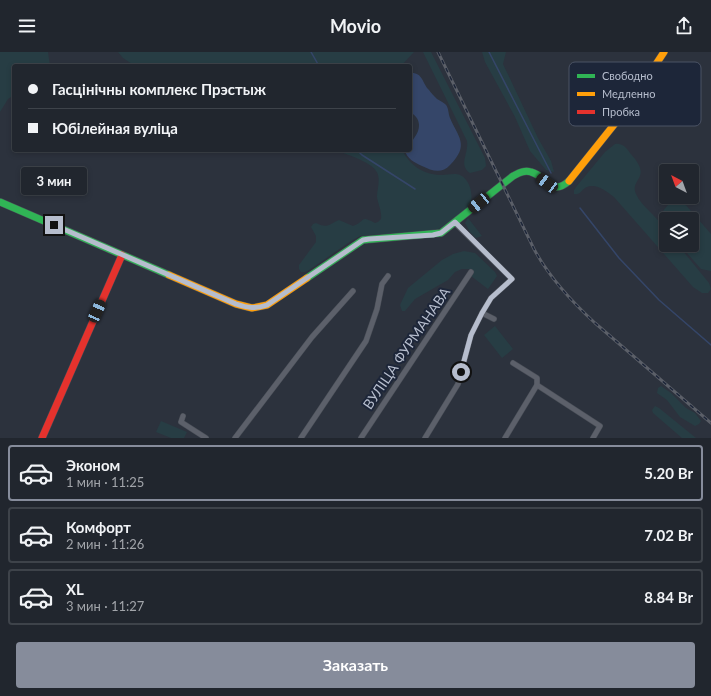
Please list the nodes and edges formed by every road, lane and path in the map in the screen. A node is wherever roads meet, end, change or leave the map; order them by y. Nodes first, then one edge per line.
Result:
1 (664, 52) edge
2 (658, 62) edge
3 (613, 126) edge
4 (0, 202) edge
5 (455, 222) junction
6 (122, 255) junction
7 (471, 272) dead end
8 (388, 276) dead end
9 (354, 291) dead end
10 (482, 313) junction
11 (494, 319) dead end
12 (514, 363) dead end
13 (537, 385) junction
14 (184, 416) dead end
15 (42, 438) edge
16 (206, 438) edge
17 (235, 438) edge
18 (301, 438) edge
19 (361, 438) edge
20 (426, 438) edge
21 (505, 438) edge
22 (593, 438) edge

1 - 2 street
3 - 5 street
4 - 6 street
5 - 6 street
5 - 10 street
6 - 15 street
7 - 19 street, ВУЛІЦА ФУРМАНАВА
8 - 18 street
9 - 17 street
10 - 11 street
10 - 20 street
12 - 13 street
13 - 21 street
13 - 22 street
14 - 16 street

